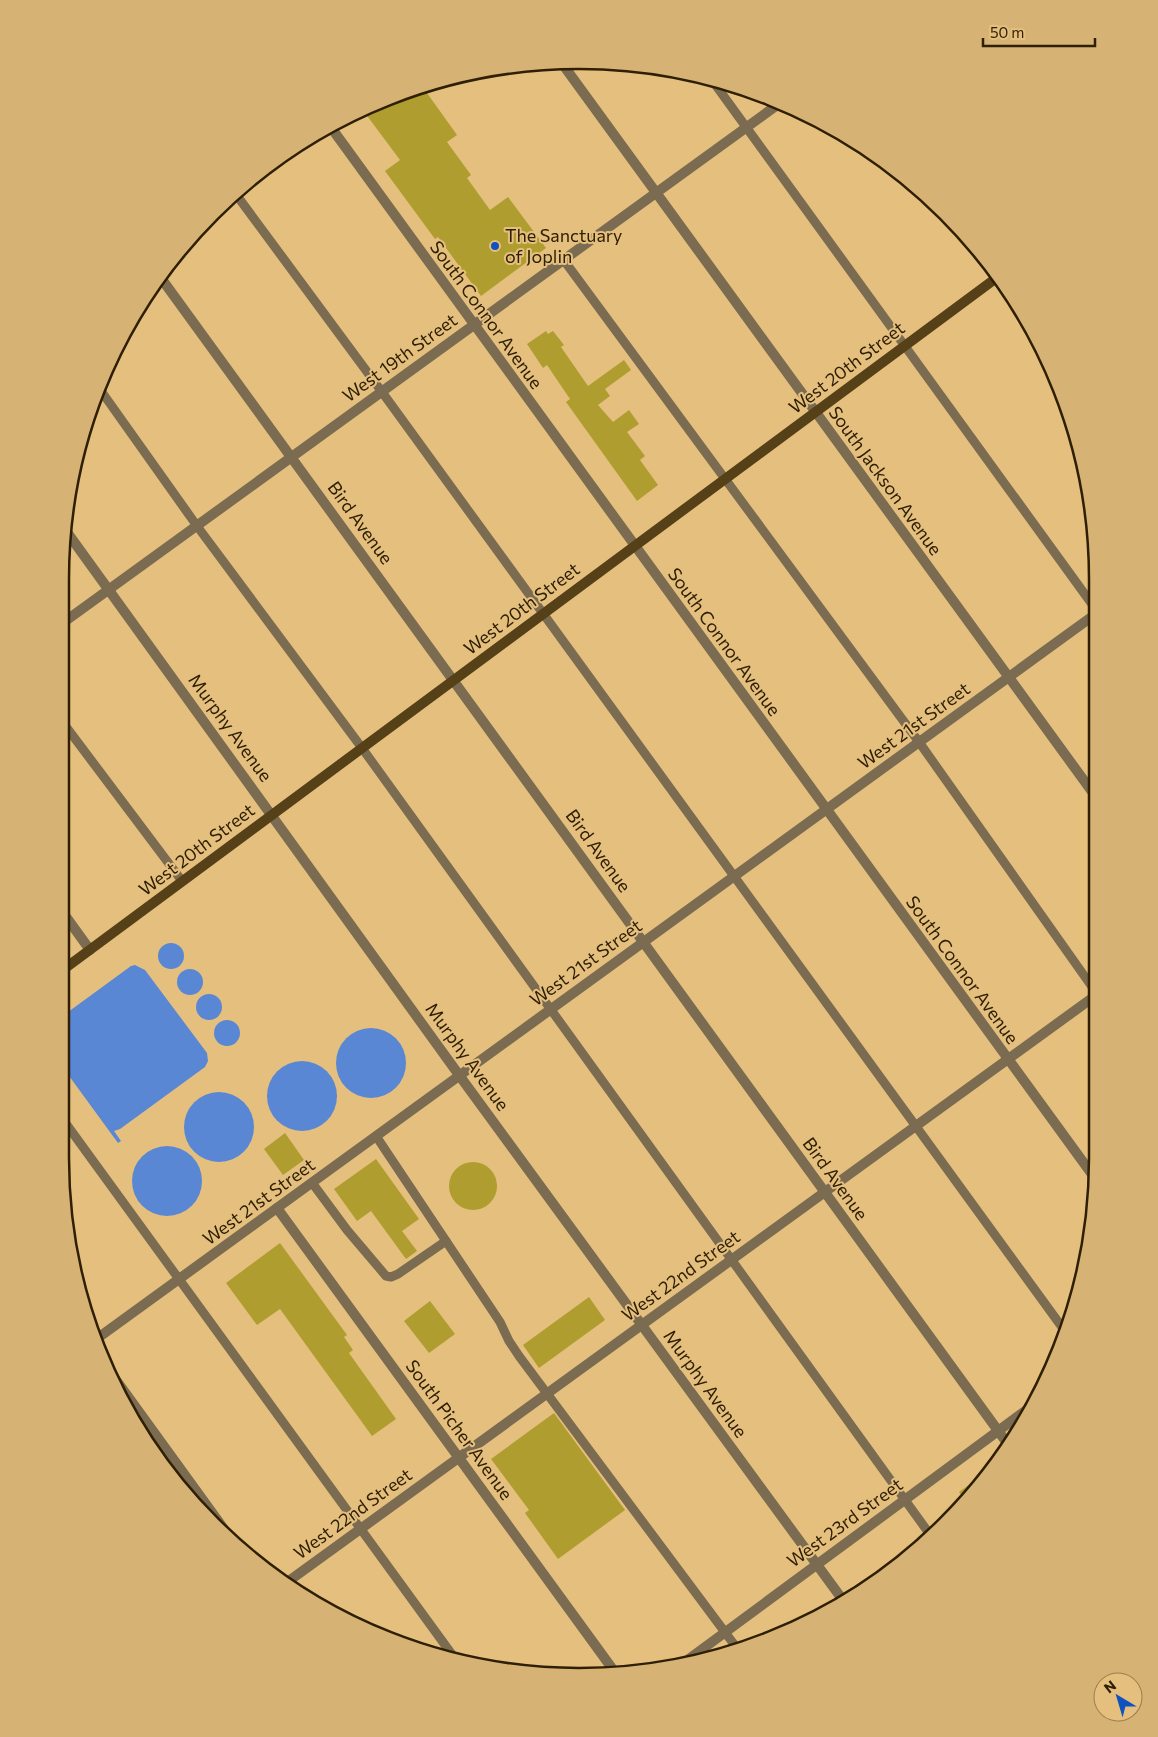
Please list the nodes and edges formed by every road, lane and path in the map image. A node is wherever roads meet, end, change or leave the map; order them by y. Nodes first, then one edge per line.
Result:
1 (566, 69) edge
2 (718, 88) edge
3 (773, 108) edge
4 (746, 127) junction
5 (334, 132) edge
6 (656, 192) junction
7 (239, 199) edge
8 (564, 260) junction
9 (993, 281) edge
10 (164, 282) edge
11 (473, 325) junction
12 (905, 345) junction
13 (382, 392) junction
14 (104, 395) edge
15 (815, 412) junction
16 (292, 457) junction
17 (725, 479) junction
18 (197, 526) junction
19 (71, 537) edge
20 (634, 546) junction
21 (109, 590) junction
22 (1089, 601) edge
23 (543, 614) junction
24 (69, 618) edge
25 (1089, 618) edge
26 (1008, 677) junction
27 (454, 680) junction
28 (69, 731) edge
29 (919, 742) junction
30 (362, 748) junction
31 (1089, 787) edge
32 (826, 810) junction
33 (272, 815) junction
34 (734, 877) junction
35 (182, 881) junction
36 (69, 921) edge
37 (644, 942) junction
38 (90, 950) junction
39 (69, 965) edge
40 (1089, 983) edge
41 (1089, 1000) edge
42 (550, 1009) junction
43 (1007, 1059) junction
44 (459, 1075) junction
45 (916, 1126) junction
46 (69, 1128) edge
47 (376, 1136) junction
48 (1089, 1170) edge
49 (312, 1184) junction
50 (825, 1192) junction
51 (278, 1208) junction
52 (446, 1241) junction
53 (732, 1259) junction
54 (179, 1280) junction
55 (642, 1325) junction
56 (1060, 1326) edge
57 (101, 1336) edge
58 (546, 1394) junction
59 (128, 1397) edge
60 (1020, 1415) edge
61 (998, 1431) junction
62 (1004, 1440) edge
63 (459, 1458) junction
64 (904, 1500) junction
65 (212, 1512) edge
66 (361, 1528) junction
67 (927, 1531) edge
68 (816, 1564) junction
69 (292, 1579) edge
70 (840, 1596) edge
71 (725, 1631) junction
72 (734, 1644) edge
73 (450, 1652) edge
74 (694, 1655) edge
75 (611, 1667) edge

1 - 6 street, South Jackson Avenue
2 - 4 lane
3 - 4 street, West 19th Street
4 - 6 street, West 19th Street
4 - 12 lane
5 - 11 street, South Connor Avenue
6 - 8 street, West 19th Street
6 - 15 street, South Jackson Avenue
7 - 13 lane
8 - 11 street, West 19th Street
8 - 17 lane
9 - 12 main road, West 20th Street
10 - 16 street, Bird Avenue
11 - 13 street, West 19th Street
11 - 20 street, South Connor Avenue
12 - 15 main road, West 20th Street
12 - 22 lane
13 - 16 street, West 19th Street
13 - 23 lane
14 - 18 lane
15 - 17 main road, West 20th Street
15 - 26 street, South Jackson Avenue
16 - 18 street, West 19th Street
16 - 27 street, Bird Avenue
17 - 20 main road, West 20th Street
17 - 29 lane
18 - 21 street, West 19th Street
18 - 30 lane
19 - 21 street, Murphy Avenue
20 - 23 main road, West 20th Street
20 - 32 street, South Connor Avenue
21 - 24 street, West 19th Street
21 - 33 street, Murphy Avenue
23 - 27 main road, West 20th Street
23 - 34 lane
25 - 26 street, West 21st Street
26 - 29 street, West 21st Street
26 - 31 street, South Jackson Avenue
27 - 30 main road, West 20th Street
27 - 37 street, Bird Avenue
28 - 35 lane
29 - 32 street, West 21st Street
29 - 40 lane
30 - 33 main road, West 20th Street
30 - 42 lane
32 - 34 street, West 21st Street
32 - 43 street, South Connor Avenue
33 - 35 main road, West 20th Street
33 - 44 street, Murphy Avenue
34 - 37 street, West 21st Street
34 - 45 lane
35 - 38 main road, West 20th Street
36 - 38 street
37 - 42 street, West 21st Street
37 - 50 street, Bird Avenue
38 - 39 main road, West 20th Street
41 - 43 street, West 22nd Street
42 - 44 street, West 21st Street
42 - 53 lane
43 - 45 street, West 22nd Street
43 - 48 street, South Connor Avenue
44 - 47 street, West 21st Street
44 - 55 street, Murphy Avenue
45 - 50 street, West 22nd Street
45 - 56 lane
46 - 54 lane
47 - 49 street, West 21st Street
47 - 52 lane
49 - 51 street, West 21st Street
49 - 52 lane
50 - 53 street, West 22nd Street
50 - 61 street, Bird Avenue
51 - 54 street, West 21st Street
51 - 63 street, South Picher Avenue
52 - 58 lane
53 - 55 street, West 22nd Street
53 - 64 lane
54 - 57 street, West 21st Street
54 - 66 lane
55 - 58 street, West 22nd Street
55 - 68 street, Murphy Avenue
58 - 63 street, West 22nd Street
58 - 71 lane
59 - 65 street
60 - 61 street, West 23rd Street
61 - 62 street, Bird Avenue
61 - 64 street, West 23rd Street
63 - 66 street, West 22nd Street
63 - 75 street, South Picher Avenue
64 - 67 lane
64 - 68 street, West 23rd Street
66 - 69 street, West 22nd Street
66 - 73 lane
68 - 70 street, Murphy Avenue
68 - 71 street, West 23rd Street
71 - 72 lane
71 - 74 street, West 23rd Street

